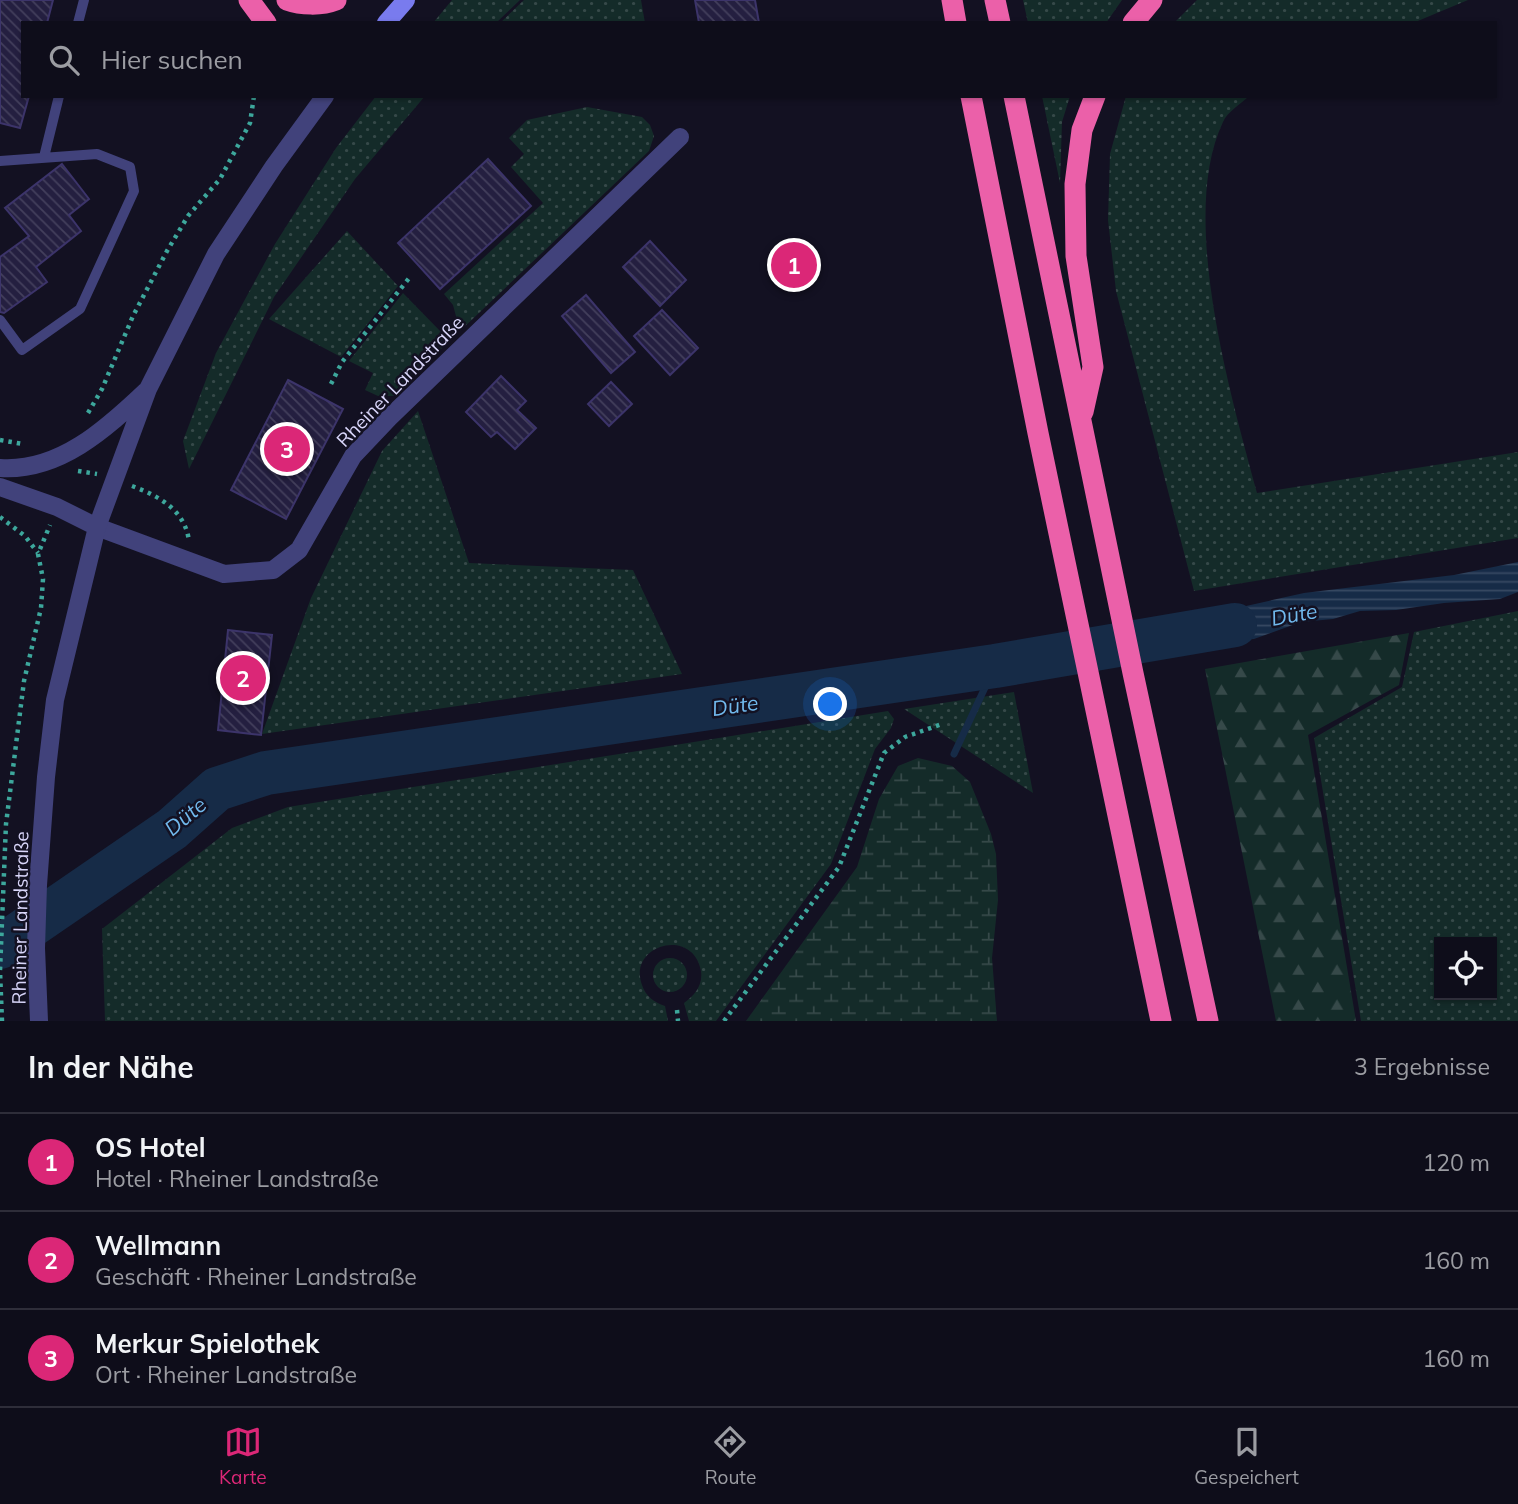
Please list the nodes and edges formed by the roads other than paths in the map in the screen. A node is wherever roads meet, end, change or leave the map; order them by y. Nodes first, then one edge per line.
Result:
1 (84, 0) edge
2 (249, 0) edge
3 (286, 0) edge
4 (336, 0) edge
5 (406, 0) edge
6 (952, 0) edge
7 (995, 0) edge
8 (1152, 0) edge
9 (79, 21) edge
10 (265, 21) edge
11 (388, 21) edge
12 (956, 21) edge
13 (1000, 21) edge
14 (1135, 21) edge
15 (59, 98) edge
16 (324, 98) edge
17 (971, 98) edge
18 (1014, 98) edge
19 (1094, 98) edge
20 (680, 138) dead end
21 (44, 157) junction
22 (0, 160) edge
23 (0, 320) edge
24 (148, 389) junction
25 (1081, 421) junction
26 (0, 468) edge
27 (0, 487) edge
28 (97, 527) junction
29 (39, 1021) edge
30 (1161, 1021) edge
31 (1208, 1021) edge

1 - 9 lane
2 - 10 highway
3 - 4 highway
5 - 11 main road
6 - 12 highway
7 - 13 highway
8 - 14 highway
15 - 21 lane
16 - 24 street, Rheiner Landstraße
17 - 30 highway
18 - 25 highway
19 - 25 highway
20 - 28 street, Rheiner Landstraße
21 - 22 lane
21 - 23 lane
24 - 26 street
24 - 28 street, Rheiner Landstraße
25 - 31 highway
27 - 28 street
28 - 29 street, Rheiner Landstraße

